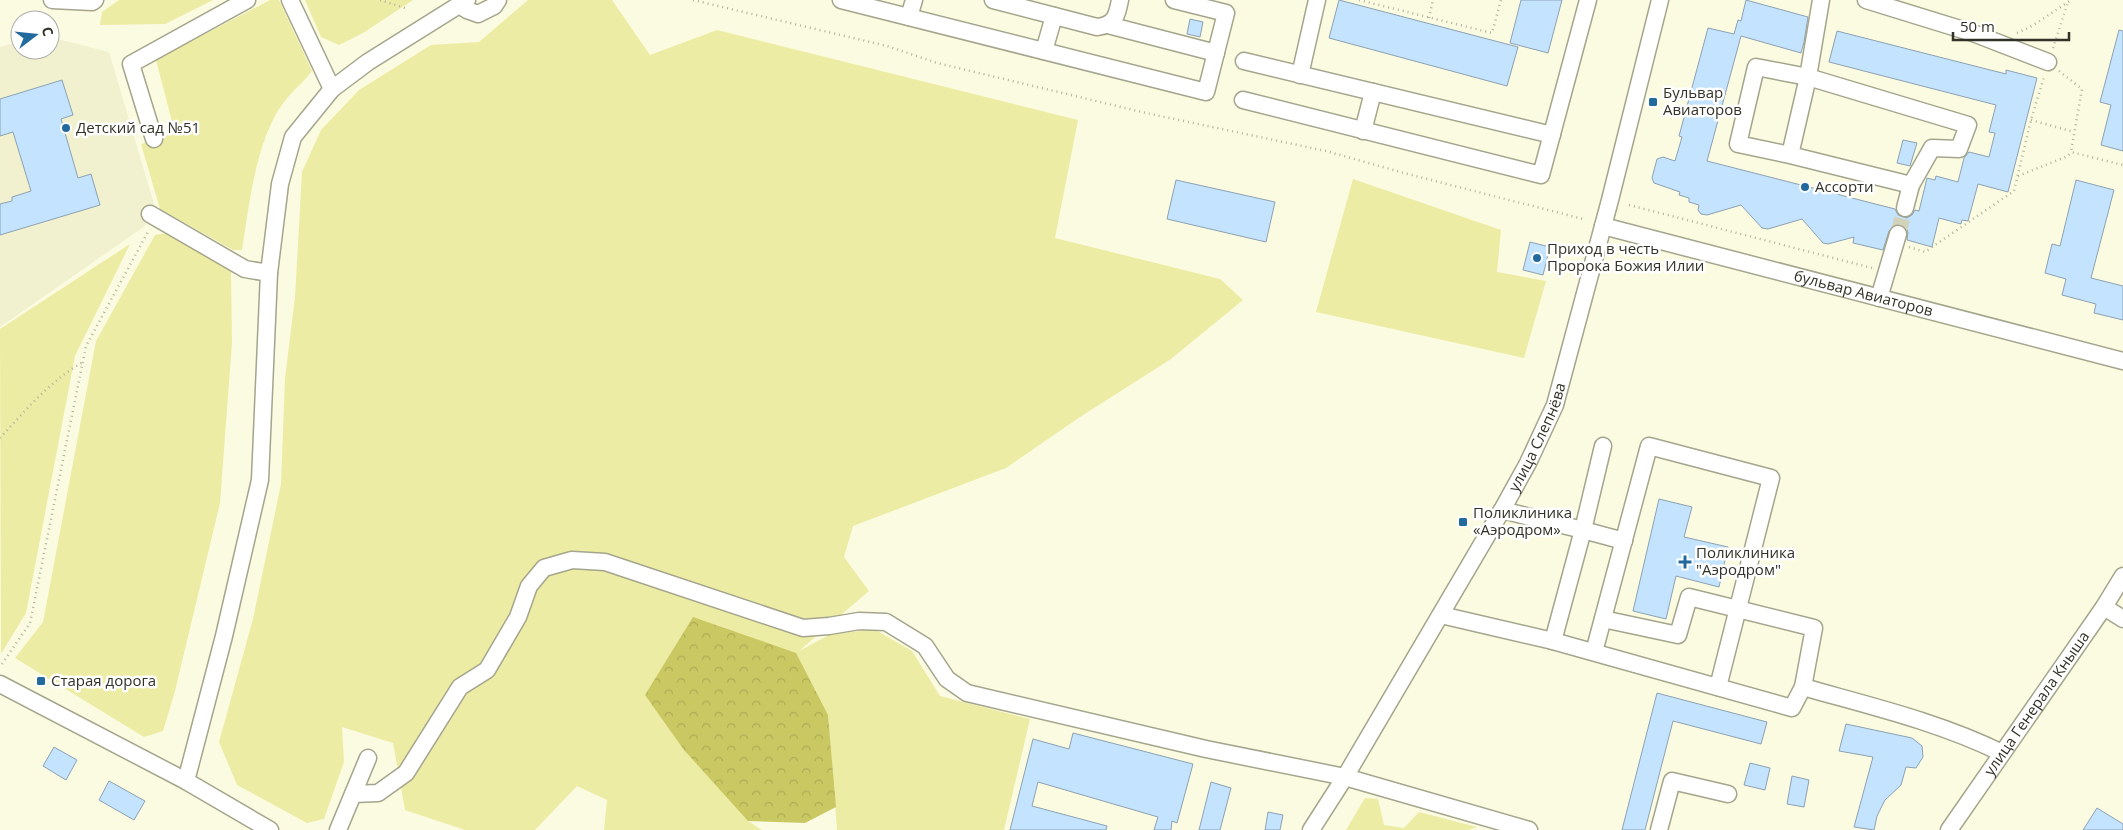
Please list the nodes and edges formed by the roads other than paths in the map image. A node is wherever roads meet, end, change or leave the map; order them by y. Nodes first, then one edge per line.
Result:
1 (52, 0) edge
2 (95, 0) edge
3 (247, 0) edge
4 (290, 0) edge
5 (498, 0) edge
6 (841, 0) edge
7 (914, 0) edge
8 (993, 0) edge
9 (1120, 0) edge
10 (1174, 0) edge
11 (1317, 0) edge
12 (1588, 0) edge
13 (1660, 0) edge
14 (1821, 0) edge
15 (1866, 0) edge
16 (463, 3) edge
17 (1886, 3) edge
18 (1054, 16) junction
19 (909, 17) junction
20 (1108, 25) junction
21 (1044, 51) junction
22 (1216, 53) junction
23 (1244, 62) dead end
24 (2048, 62) road end
25 (1300, 75) junction
26 (1808, 77) junction
27 (332, 89) junction
28 (1373, 92) junction
29 (1243, 100) dead end
30 (1363, 131) junction
31 (1552, 135) junction
32 (154, 139) dead end
33 (1790, 155) junction
34 (1910, 184) junction
35 (1905, 208) tunnel mouth
36 (152, 216) road end
37 (1602, 226) junction
38 (1897, 238) tunnel mouth
39 (269, 273) junction
40 (1879, 298) junction
41 (2123, 361) edge
42 (1603, 446) dead end
43 (1502, 510) junction
44 (1583, 530) junction
45 (1624, 541) junction
46 (2123, 576) edge
47 (2104, 607) junction
48 (1738, 608) junction
49 (1441, 615) junction
50 (1603, 619) junction
51 (2123, 619) edge
52 (1553, 641) junction
53 (1594, 652) junction
54 (0, 684) edge
55 (1803, 687) junction
56 (1718, 688) junction
57 (2002, 753) junction
58 (368, 758) dead end
59 (1345, 777) junction
60 (186, 782) junction
61 (353, 794) junction
62 (1728, 794) dead end
63 (270, 830) edge
64 (338, 830) edge
65 (1311, 830) edge
66 (1530, 830) edge
67 (1659, 830) edge
68 (1949, 830) edge

1 - 2 street
3 - 32 street
4 - 27 street
5 - 16 street
6 - 19 street
7 - 19 street
8 - 18 street
9 - 20 street
10 - 22 street
11 - 25 street
12 - 31 street
13 - 37 street, улица Слепнёва
14 - 26 street
15 - 17 street
16 - 27 street
17 - 24 street
18 - 20 street
18 - 21 street
19 - 21 street
20 - 22 street
21 - 22 street
23 - 25 street
25 - 28 street
26 - 33 street
26 - 33 street
26 - 34 street
27 - 39 street
28 - 30 street
28 - 31 street
29 - 30 street
30 - 31 street
33 - 34 street
34 - 35 street
36 - 39 street
37 - 40 street, бульвар Авиаторов
37 - 43 street, улица Слепнёва
38 - 40 street
39 - 60 street
40 - 41 street, бульвар Авиаторов
42 - 44 street
43 - 44 street
43 - 49 street, улица Слепнёва
44 - 45 street
44 - 52 street
45 - 48 street
45 - 50 street
46 - 47 street, улица Генерала Кныша
47 - 51 street
47 - 57 street, улица Генерала Кныша
48 - 50 street
48 - 55 street
48 - 56 street
49 - 52 street
49 - 59 street, улица Слепнёва
50 - 53 street
52 - 53 street
53 - 56 street
54 - 60 street
55 - 56 street
55 - 57 street
57 - 68 street, улица Генерала Кныша
58 - 61 street
59 - 61 street
59 - 65 street, улица Слепнёва
59 - 66 street
60 - 63 street
61 - 64 street
62 - 67 street

